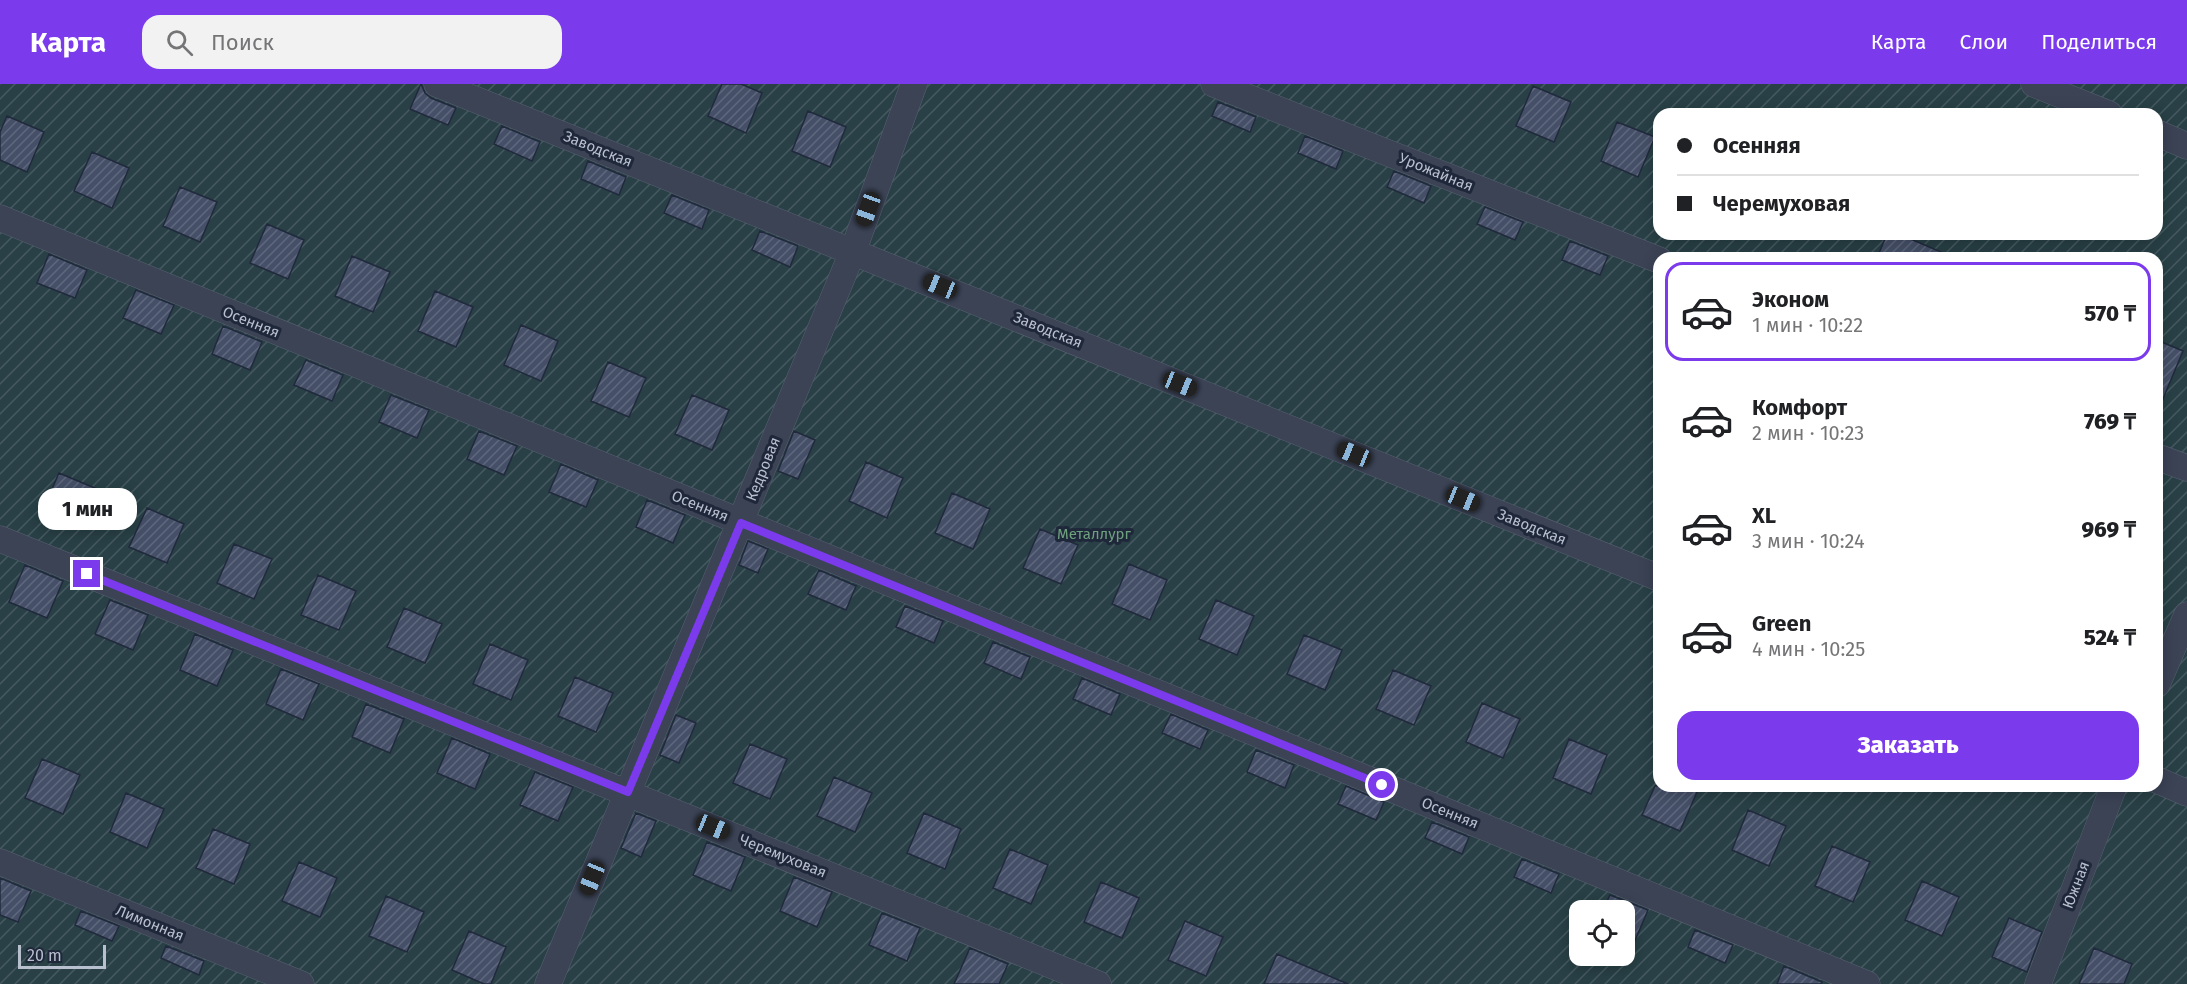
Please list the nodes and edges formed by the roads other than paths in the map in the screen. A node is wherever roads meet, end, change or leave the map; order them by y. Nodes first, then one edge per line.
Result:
1 (437, 84) edge
2 (914, 84) edge
3 (1214, 84) edge
4 (2034, 84) edge
5 (2094, 108) edge
6 (2163, 136) edge
7 (2187, 146) edge
8 (0, 218) edge
9 (853, 251) junction
10 (1653, 258) edge
11 (2163, 458) edge
12 (2187, 468) edge
13 (741, 523) junction
14 (0, 539) edge
15 (1653, 576) edge
16 (2187, 615) edge
17 (2163, 670) edge
18 (2163, 782) edge
19 (628, 792) junction
20 (2112, 792) edge
21 (2187, 792) edge
22 (0, 862) edge
23 (301, 984) edge
24 (548, 984) edge
25 (1098, 984) edge
26 (1868, 984) edge
27 (2038, 984) edge

1 - 9 street, Заводская
2 - 9 street, Кедровая
3 - 10 street, Урожайная
4 - 5 street
6 - 7 street
8 - 13 street, Осенняя
9 - 13 street, Кедровая
9 - 15 street, Заводская
11 - 12 street
13 - 19 street, Кедровая
13 - 26 street, Осенняя
14 - 19 street, Черемуховая
16 - 17 street
18 - 21 street
19 - 24 street, Кедровая
19 - 25 street, Черемуховая
20 - 27 street, Южная
22 - 23 street, Лимонная

